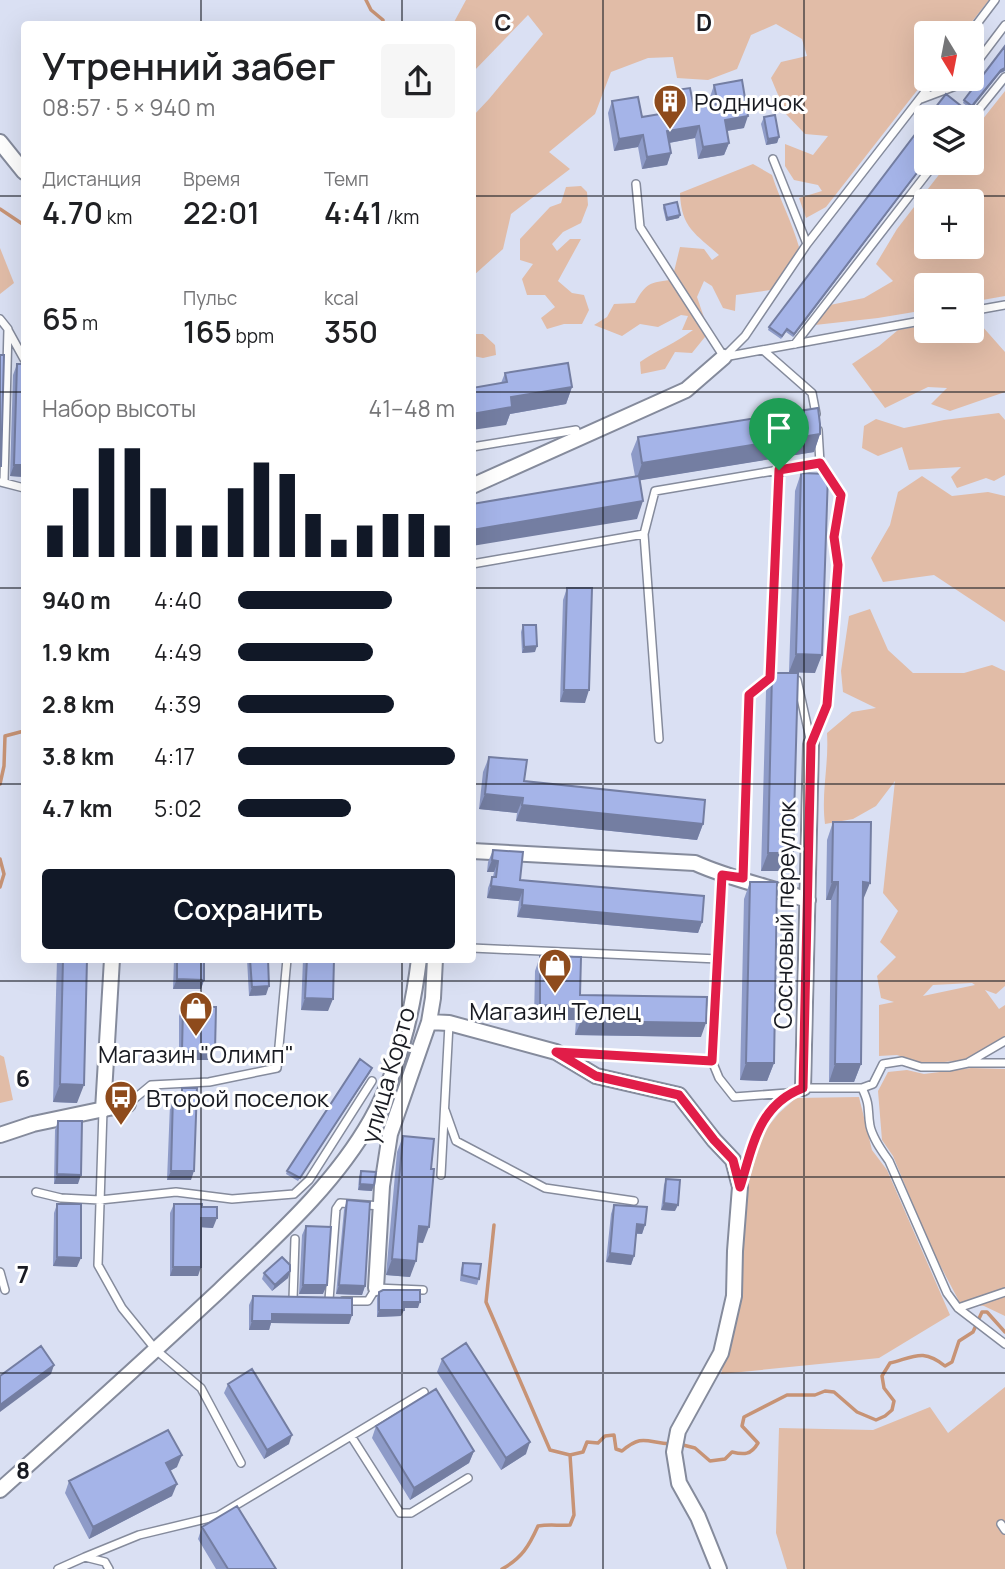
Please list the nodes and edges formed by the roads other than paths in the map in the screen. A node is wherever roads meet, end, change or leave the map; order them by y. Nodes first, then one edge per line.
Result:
1 (995, 0) edge
2 (979, 21) edge
3 (1005, 25) edge
4 (984, 53) edge
5 (1005, 77) edge
6 (926, 91) edge
7 (942, 91) edge
8 (920, 99) junction
9 (982, 105) edge
10 (0, 142) edge
11 (773, 159) dead end
12 (21, 168) edge
13 (926, 175) edge
14 (636, 184) dead end
15 (807, 244) junction
16 (1005, 305) edge
17 (984, 309) edge
18 (0, 319) edge
19 (914, 322) edge
20 (8, 329) junction
21 (795, 344) junction
22 (763, 350) junction
23 (21, 353) edge
24 (724, 357) junction
25 (576, 430) dead end
26 (476, 446) edge
27 (820, 463) junction
28 (779, 470) junction
29 (2, 482) edge
30 (476, 484) edge
31 (21, 487) edge
32 (645, 534) junction
33 (476, 563) edge
34 (770, 678) junction
35 (659, 739) dead end
36 (811, 744) junction
37 (476, 850) edge
38 (722, 875) junction
39 (743, 878) junction
40 (808, 900) junction
41 (476, 948) edge
42 (718, 959) junction
43 (111, 963) edge
44 (287, 963) edge
45 (418, 963) edge
46 (435, 963) edge
47 (429, 1022) junction
48 (449, 1023) junction
49 (1005, 1041) edge
50 (556, 1052) junction
51 (712, 1061) junction
52 (968, 1063) junction
53 (1005, 1063) edge
54 (372, 1081) dead end
55 (803, 1088) junction
56 (862, 1088) junction
57 (787, 1094) junction
58 (128, 1104) joint
59 (103, 1110) junction
60 (444, 1110) junction
61 (0, 1135) edge
62 (441, 1175) dead end
63 (740, 1187) junction
64 (36, 1192) dead end
65 (100, 1200) junction
66 (634, 1200) dead end
67 (381, 1206) junction
68 (295, 1239) dead end
69 (0, 1272) edge
70 (376, 1288) junction
71 (5, 1290) dead end
72 (423, 1290) edge
73 (1005, 1293) edge
74 (279, 1299) edge
75 (293, 1300) junction
76 (305, 1300) edge
77 (317, 1300) edge
78 (329, 1300) junction
79 (958, 1308) junction
80 (1005, 1344) edge
81 (156, 1350) junction
82 (424, 1392) dead end
83 (351, 1436) junction
84 (241, 1463) dead end
85 (468, 1478) dead end
86 (0, 1490) edge
87 (85, 1557) junction
88 (58, 1569) edge
89 (109, 1569) edge
90 (719, 1569) edge

1 - 2 lane
3 - 4 lane
5 - 9 lane
6 - 8 lane
7 - 8 lane
8 - 15 lane
10 - 12 street
11 - 15 lane
13 - 21 lane
14 - 24 lane
15 - 24 lane
16 - 17 lane
18 - 20 lane
19 - 21 lane
20 - 23 lane
20 - 29 lane
21 - 22 lane
22 - 24 lane
22 - 27 lane
24 - 30 street
25 - 26 lane
27 - 28 lane
27 - 36 lane
28 - 32 lane
28 - 34 lane
29 - 31 lane
32 - 33 lane
32 - 35 lane
34 - 36 lane
34 - 39 lane
36 - 40 street, Сосновый переулок
37 - 38 street
38 - 39 street
38 - 42 lane
39 - 40 street
40 - 55 street, Сосновый переулок
41 - 42 lane
42 - 51 lane
43 - 59 street
44 - 58 lane
45 - 81 street
46 - 47 street, улица Корто
47 - 48 street
47 - 67 street, улица Корто
48 - 50 street
48 - 60 lane
49 - 52 lane
50 - 51 lane
50 - 63 street
51 - 57 lane
52 - 53 lane
52 - 56 lane
54 - 65 lane
55 - 56 lane
55 - 57 lane
56 - 79 lane
57 - 63 lane
58 - 59 street
59 - 61 street
59 - 65 lane
60 - 62 lane
60 - 66 lane
63 - 90 street
64 - 65 lane
65 - 81 lane
67 - 70 street, улица Корто
67 - 78 lane
68 - 75 lane
69 - 71 lane
70 - 72 lane
70 - 78 lane
73 - 79 lane
74 - 75 lane
75 - 76 lane
77 - 78 lane
79 - 80 lane
81 - 84 lane
81 - 86 street
82 - 83 lane
83 - 85 lane
83 - 87 lane
87 - 88 lane
87 - 89 lane

